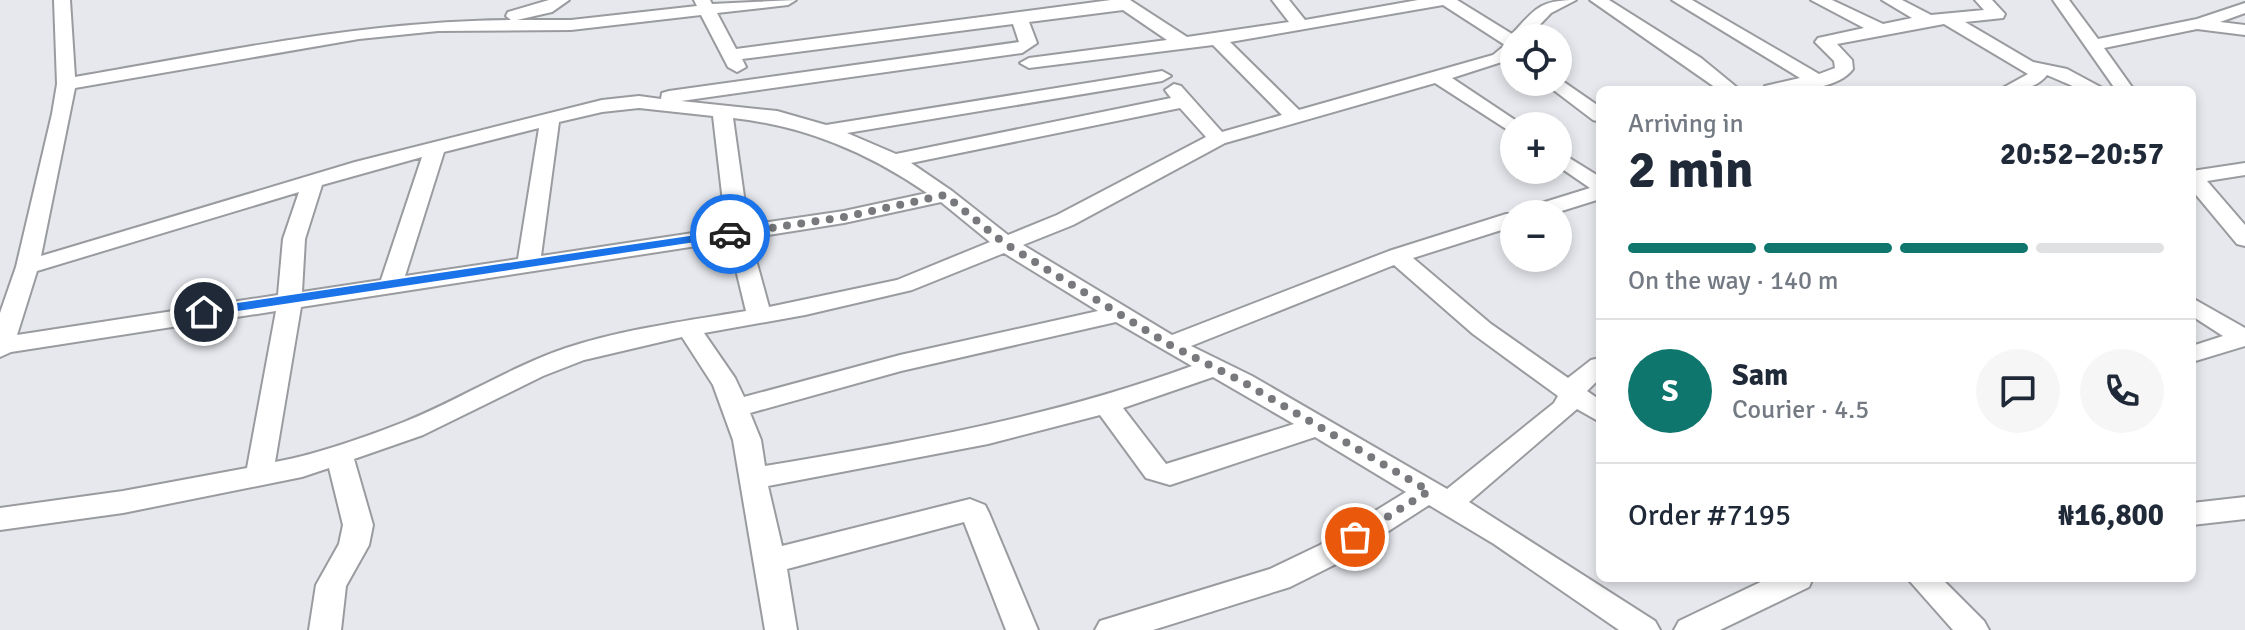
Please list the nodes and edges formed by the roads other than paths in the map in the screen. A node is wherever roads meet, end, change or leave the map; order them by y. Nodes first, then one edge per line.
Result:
1 (62, 0) edge
2 (561, 0) edge
3 (788, 0) edge
4 (1280, 0) edge
5 (1568, 0) edge
6 (1598, 0) edge
7 (1680, 0) edge
8 (1819, 0) edge
9 (1890, 0) edge
10 (1983, 0) edge
11 (2061, 0) edge
12 (1123, 3) edge
13 (704, 4) edge
14 (2245, 8) edge
15 (1948, 19) junction
16 (1928, 20) junction
17 (1020, 21) junction
18 (1533, 24) edge
19 (2197, 24) junction
20 (475, 25) junction
21 (1301, 26) junction
22 (1881, 30) junction
23 (2245, 30) edge
24 (1500, 37) edge
25 (1217, 39) junction
26 (1185, 44) junction
27 (2094, 45) junction
28 (1143, 50) junction
29 (1500, 52) edge
30 (731, 55) junction
31 (1025, 55) junction
32 (2033, 67) junction
33 (1162, 76) junction
34 (1437, 76) junction
35 (1816, 80) junction
36 (66, 84) junction
37 (745, 84) junction
38 (1726, 86) edge
39 (1790, 86) edge
40 (2017, 86) edge
41 (2089, 86) edge
42 (2122, 86) edge
43 (1042, 95) junction
44 (1572, 96) edge
45 (1185, 101) junction
46 (639, 102) junction
47 (722, 111) junction
48 (1596, 113) edge
49 (1295, 117) junction
50 (550, 119) junction
51 (1500, 119) edge
52 (825, 131) junction
53 (1218, 139) junction
54 (435, 148) junction
55 (894, 161) junction
56 (1572, 168) edge
57 (2245, 169) edge
58 (2196, 176) edge
59 (313, 181) junction
60 (2196, 182) edge
61 (1596, 188) edge
62 (1596, 192) edge
63 (945, 195) junction
64 (1572, 200) edge
65 (1500, 223) edge
66 (738, 233) junction
67 (2245, 239) edge
68 (1004, 243) junction
69 (1397, 256) junction
70 (528, 265) junction
71 (27, 267) junction
72 (391, 285) junction
73 (290, 299) junction
74 (2196, 308) edge
75 (1119, 314) junction
76 (760, 317) junction
77 (689, 329) junction
78 (2244, 338) edge
79 (1170, 345) junction
80 (1, 347) edge
81 (2196, 353) edge
82 (1215, 367) junction
83 (1596, 369) edge
84 (1574, 393) junction
85 (1107, 405) junction
86 (736, 408) junction
87 (1596, 410) edge
88 (1318, 426) junction
89 (339, 456) junction
90 (259, 476) junction
91 (754, 478) junction
92 (1439, 497) junction
93 (2245, 508) edge
94 (2196, 514) edge
95 (0, 519) edge
96 (771, 561) junction
97 (1790, 582) edge
98 (1926, 582) edge
99 (325, 630) edge
100 (781, 630) edge
101 (1022, 630) edge
102 (1111, 630) edge
103 (1644, 630) edge
104 (1690, 630) edge
105 (1973, 630) edge

1 - 36 street
2 - 20 street
3 - 13 street
4 - 21 street
5 - 18 street
6 - 38 street
7 - 35 street
8 - 22 street
9 - 16 street
10 - 15 street
11 - 27 street
12 - 17 street
12 - 26 street
13 - 20 street
13 - 30 street
14 - 19 street
15 - 16 street
15 - 32 street
16 - 22 street
17 - 30 street
17 - 31 street
19 - 23 street
19 - 27 street
20 - 36 street
21 - 24 street
21 - 25 street
22 - 35 street
25 - 26 street
25 - 49 street
26 - 28 street
27 - 42 street
28 - 31 street
28 - 33 street
29 - 34 street
30 - 37 street
31 - 37 street
31 - 43 street
32 - 40 street
32 - 41 street
33 - 43 street
33 - 45 street
34 - 49 street
34 - 51 street
35 - 39 street
36 - 71 street
37 - 46 street
43 - 52 street
44 - 48 street
45 - 53 street
45 - 55 street
46 - 47 street
46 - 50 street
47 - 52 street
47 - 66 street
49 - 53 street
50 - 54 street
50 - 70 street
52 - 55 street
53 - 68 street
54 - 59 street
54 - 72 street
55 - 63 street
56 - 61 street
57 - 58 street
59 - 71 street
59 - 73 street
60 - 67 street
62 - 64 street
63 - 66 street
63 - 68 street
65 - 69 street
66 - 70 street
66 - 76 street
68 - 75 street
68 - 76 street
69 - 79 street
69 - 84 street
70 - 72 street
71 - 80 street
72 - 73 street
73 - 80 street
73 - 90 street
74 - 78 street
75 - 79 street
75 - 86 street
76 - 77 street
77 - 86 street
77 - 89 street
78 - 81 street
79 - 82 street
82 - 85 street
82 - 88 street
83 - 84 street
84 - 87 street
84 - 92 street
85 - 88 street
85 - 91 street
86 - 91 street
88 - 92 street
89 - 90 street
89 - 99 street
90 - 95 street
91 - 96 street
92 - 102 street
92 - 103 street
93 - 94 street
96 - 100 street
96 - 101 street
97 - 104 street
98 - 105 street

